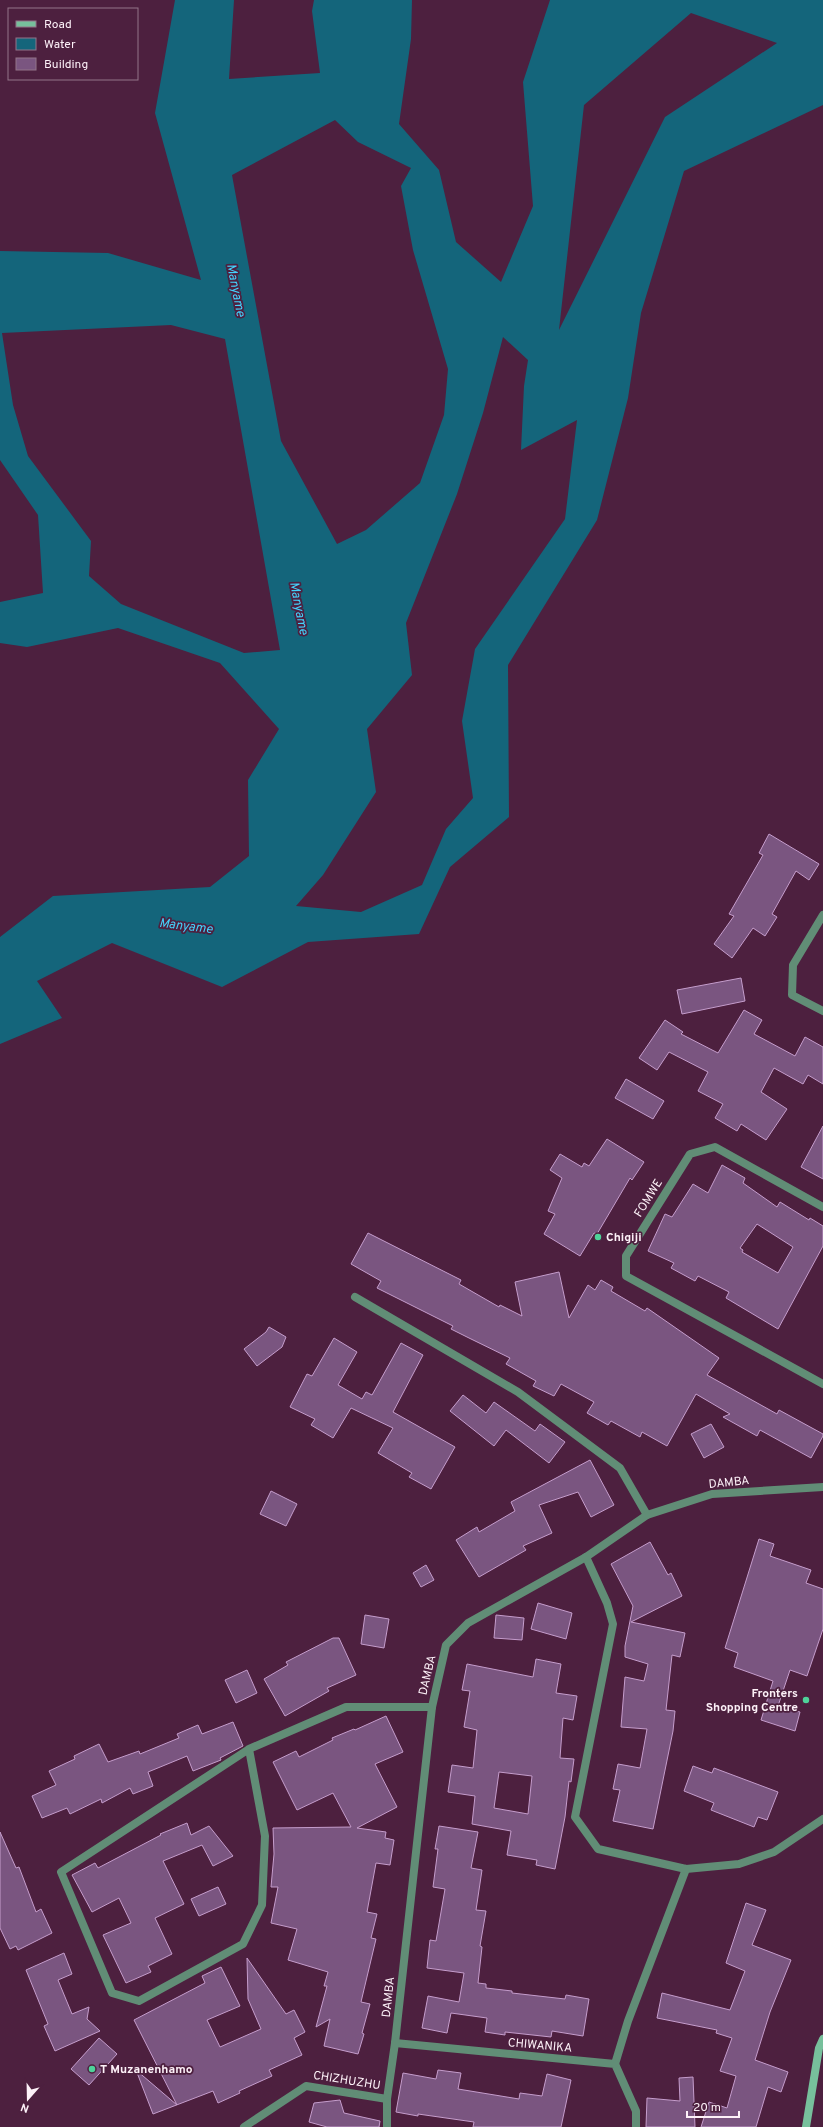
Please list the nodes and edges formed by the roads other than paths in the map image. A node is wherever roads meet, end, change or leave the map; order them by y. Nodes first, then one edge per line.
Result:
1 (823, 915) edge
2 (823, 1012) edge
3 (823, 1207) edge
4 (355, 1297) dead end
5 (823, 1384) edge
6 (823, 1487) edge
7 (646, 1515) junction
8 (586, 1557) junction
9 (432, 1707) junction
10 (249, 1749) junction
11 (823, 1819) edge
12 (686, 1868) junction
13 (823, 2039) edge
14 (395, 2043) junction
15 (615, 2064) junction
16 (387, 2099) junction
17 (244, 2127) edge
18 (387, 2127) edge
19 (636, 2127) edge
20 (806, 2127) edge

1 - 2 street
3 - 5 street, FOMWE
4 - 7 street
6 - 7 street, DAMBA
7 - 8 street, DAMBA
8 - 9 street, DAMBA
8 - 12 street
9 - 10 street
9 - 14 street, DAMBA
10 - 10 street
11 - 12 street
12 - 15 street
13 - 20 street
14 - 15 street, CHIWANIKA
14 - 16 street, DAMBA
15 - 19 street
16 - 17 street, CHIZHUZHU
16 - 18 street, DAMBA

